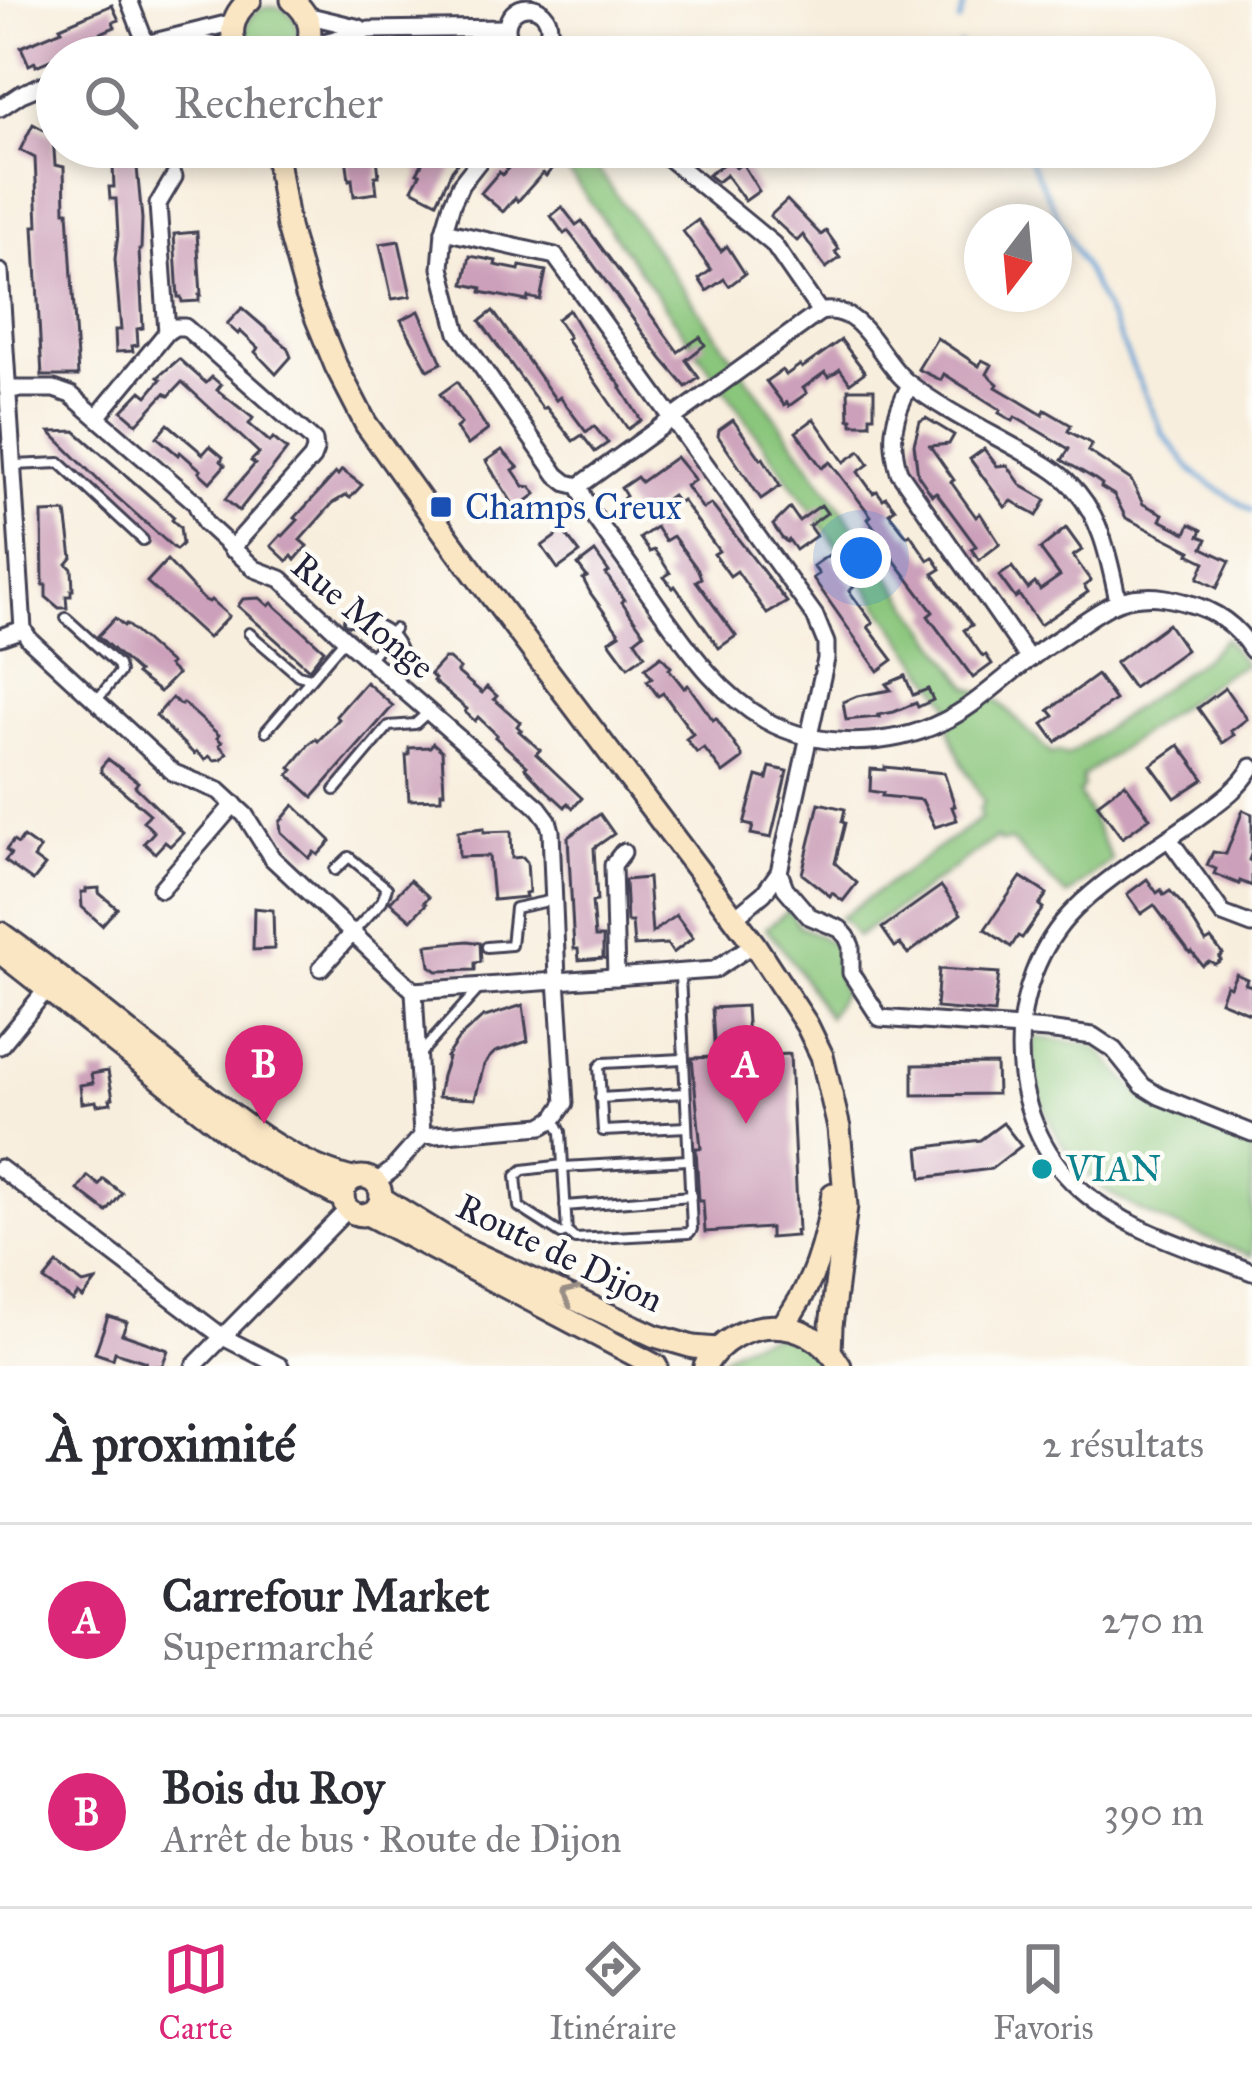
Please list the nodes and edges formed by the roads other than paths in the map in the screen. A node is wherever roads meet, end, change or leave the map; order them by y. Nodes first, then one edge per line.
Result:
1 (129, 0) edge
2 (250, 0) edge
3 (299, 7) edge
4 (234, 22) junction
5 (506, 28) junction
6 (369, 30) junction
7 (548, 35) edge
8 (143, 36) edge
9 (181, 36) edge
10 (232, 36) edge
11 (310, 36) edge
12 (351, 36) edge
13 (509, 36) edge
14 (36, 88) edge
15 (0, 108) edge
16 (279, 168) edge
17 (474, 168) edge
18 (680, 168) edge
19 (174, 177) dead end
20 (444, 232) junction
21 (0, 272) edge
22 (820, 312) junction
23 (167, 332) junction
24 (910, 386) junction
25 (8, 389) junction
26 (97, 417) junction
27 (674, 418) junction
28 (13, 465) junction
29 (579, 485) junction
30 (8, 504) edge
31 (143, 539) dead end
32 (231, 548) junction
33 (1118, 601) junction
34 (67, 618) dead end
35 (349, 620) dead end
36 (23, 629) junction
37 (392, 631) junction
38 (249, 633) dead end
39 (0, 637) edge
40 (345, 639) junction
41 (1252, 650) edge
42 (1030, 658) junction
43 (369, 659) junction
44 (407, 668) dead end
45 (310, 678) junction
46 (95, 702) junction
47 (429, 711) junction
48 (266, 731) dead end
49 (809, 736) junction
50 (1252, 766) edge
51 (335, 790) dead end
52 (234, 804) junction
53 (1169, 839) junction
54 (623, 852) dead end
55 (335, 870) dead end
56 (779, 872) junction
57 (161, 889) dead end
58 (555, 899) junction
59 (734, 918) junction
60 (1252, 925) edge
61 (354, 931) junction
62 (0, 934) edge
63 (754, 944) junction
64 (488, 947) dead end
65 (0, 952) edge
66 (321, 968) dead end
67 (680, 975) junction
68 (616, 977) junction
69 (556, 980) junction
70 (483, 985) junction
71 (47, 989) junction
72 (414, 991) junction
73 (92, 1002) junction
74 (1020, 1028) junction
75 (0, 1046) edge
76 (418, 1056) junction
77 (683, 1059) junction
78 (685, 1093) junction
79 (601, 1098) junction
80 (554, 1119) junction
81 (687, 1127) junction
82 (839, 1128) junction
83 (1252, 1132) edge
84 (422, 1136) junction
85 (688, 1160) junction
86 (563, 1166) junction
87 (0, 1168) edge
88 (691, 1196) junction
89 (361, 1197) junction
90 (565, 1206) junction
91 (567, 1232) junction
92 (1252, 1272) edge
93 (782, 1326) junction
94 (224, 1337) junction
95 (711, 1357) edge
96 (835, 1359) edge
97 (194, 1366) edge
98 (280, 1366) edge
99 (656, 1366) edge

1 - 8 street
2 - 4 main road
3 - 6 street
3 - 11 main road
4 - 9 street
4 - 10 main road
5 - 6 street
5 - 7 street
5 - 13 street
6 - 12 street
14 - 15 street
16 - 59 main road
17 - 20 street
18 - 22 street
19 - 23 street
20 - 27 street
20 - 29 street
21 - 25 street
22 - 24 street
22 - 27 street
23 - 26 street
23 - 32 street
24 - 33 street
24 - 42 street
25 - 26 street, Rue Monge
25 - 28 street
26 - 32 street, Rue Monge
27 - 29 street
27 - 49 street
28 - 30 street
28 - 31 lane
29 - 49 street
30 - 36 street
32 - 40 street, Rue Monge
33 - 41 street
33 - 42 street
34 - 46 lane
35 - 37 lane
36 - 39 street
36 - 46 street
37 - 43 lane
37 - 44 lane
38 - 45 lane
40 - 43 street, Rue Monge
40 - 45 lane
42 - 49 street
43 - 47 street, Rue Monge
45 - 48 lane
46 - 52 street
47 - 51 lane
47 - 58 street, Rue Monge
49 - 56 street
50 - 53 street
52 - 57 street
52 - 61 street
53 - 60 street
53 - 74 street
54 - 68 street
55 - 61 lane
56 - 59 street
56 - 74 street
58 - 64 lane
58 - 69 street, Rue Monge
59 - 63 main road
61 - 66 street
61 - 72 street
62 - 73 main road, Route de Dijon
63 - 67 street
63 - 82 main road
65 - 71 main road, Route de Dijon
67 - 68 street
67 - 77 lane
68 - 69 street
69 - 70 street
69 - 80 street, Rue Monge
70 - 72 street
70 - 76 lane
71 - 73 street
71 - 75 street
71 - 89 main road, Route de Dijon
72 - 76 street
73 - 89 main road, Route de Dijon
74 - 83 street
74 - 92 street
76 - 84 street
77 - 78 lane
77 - 79 lane
78 - 79 lane
78 - 81 lane
79 - 81 lane
80 - 84 street
80 - 86 lane
81 - 85 lane
82 - 93 main road
82 - 96 main road
84 - 89 street
85 - 86 lane
85 - 88 lane
86 - 90 lane
86 - 91 lane
87 - 94 street
88 - 90 lane
88 - 91 lane
89 - 94 street
95 -> 89 main road, Route de Dijon
89 - 99 main road, Route de Dijon
90 - 91 lane
93 - 95 main road
93 - 96 main road
94 - 97 street
94 - 98 street

